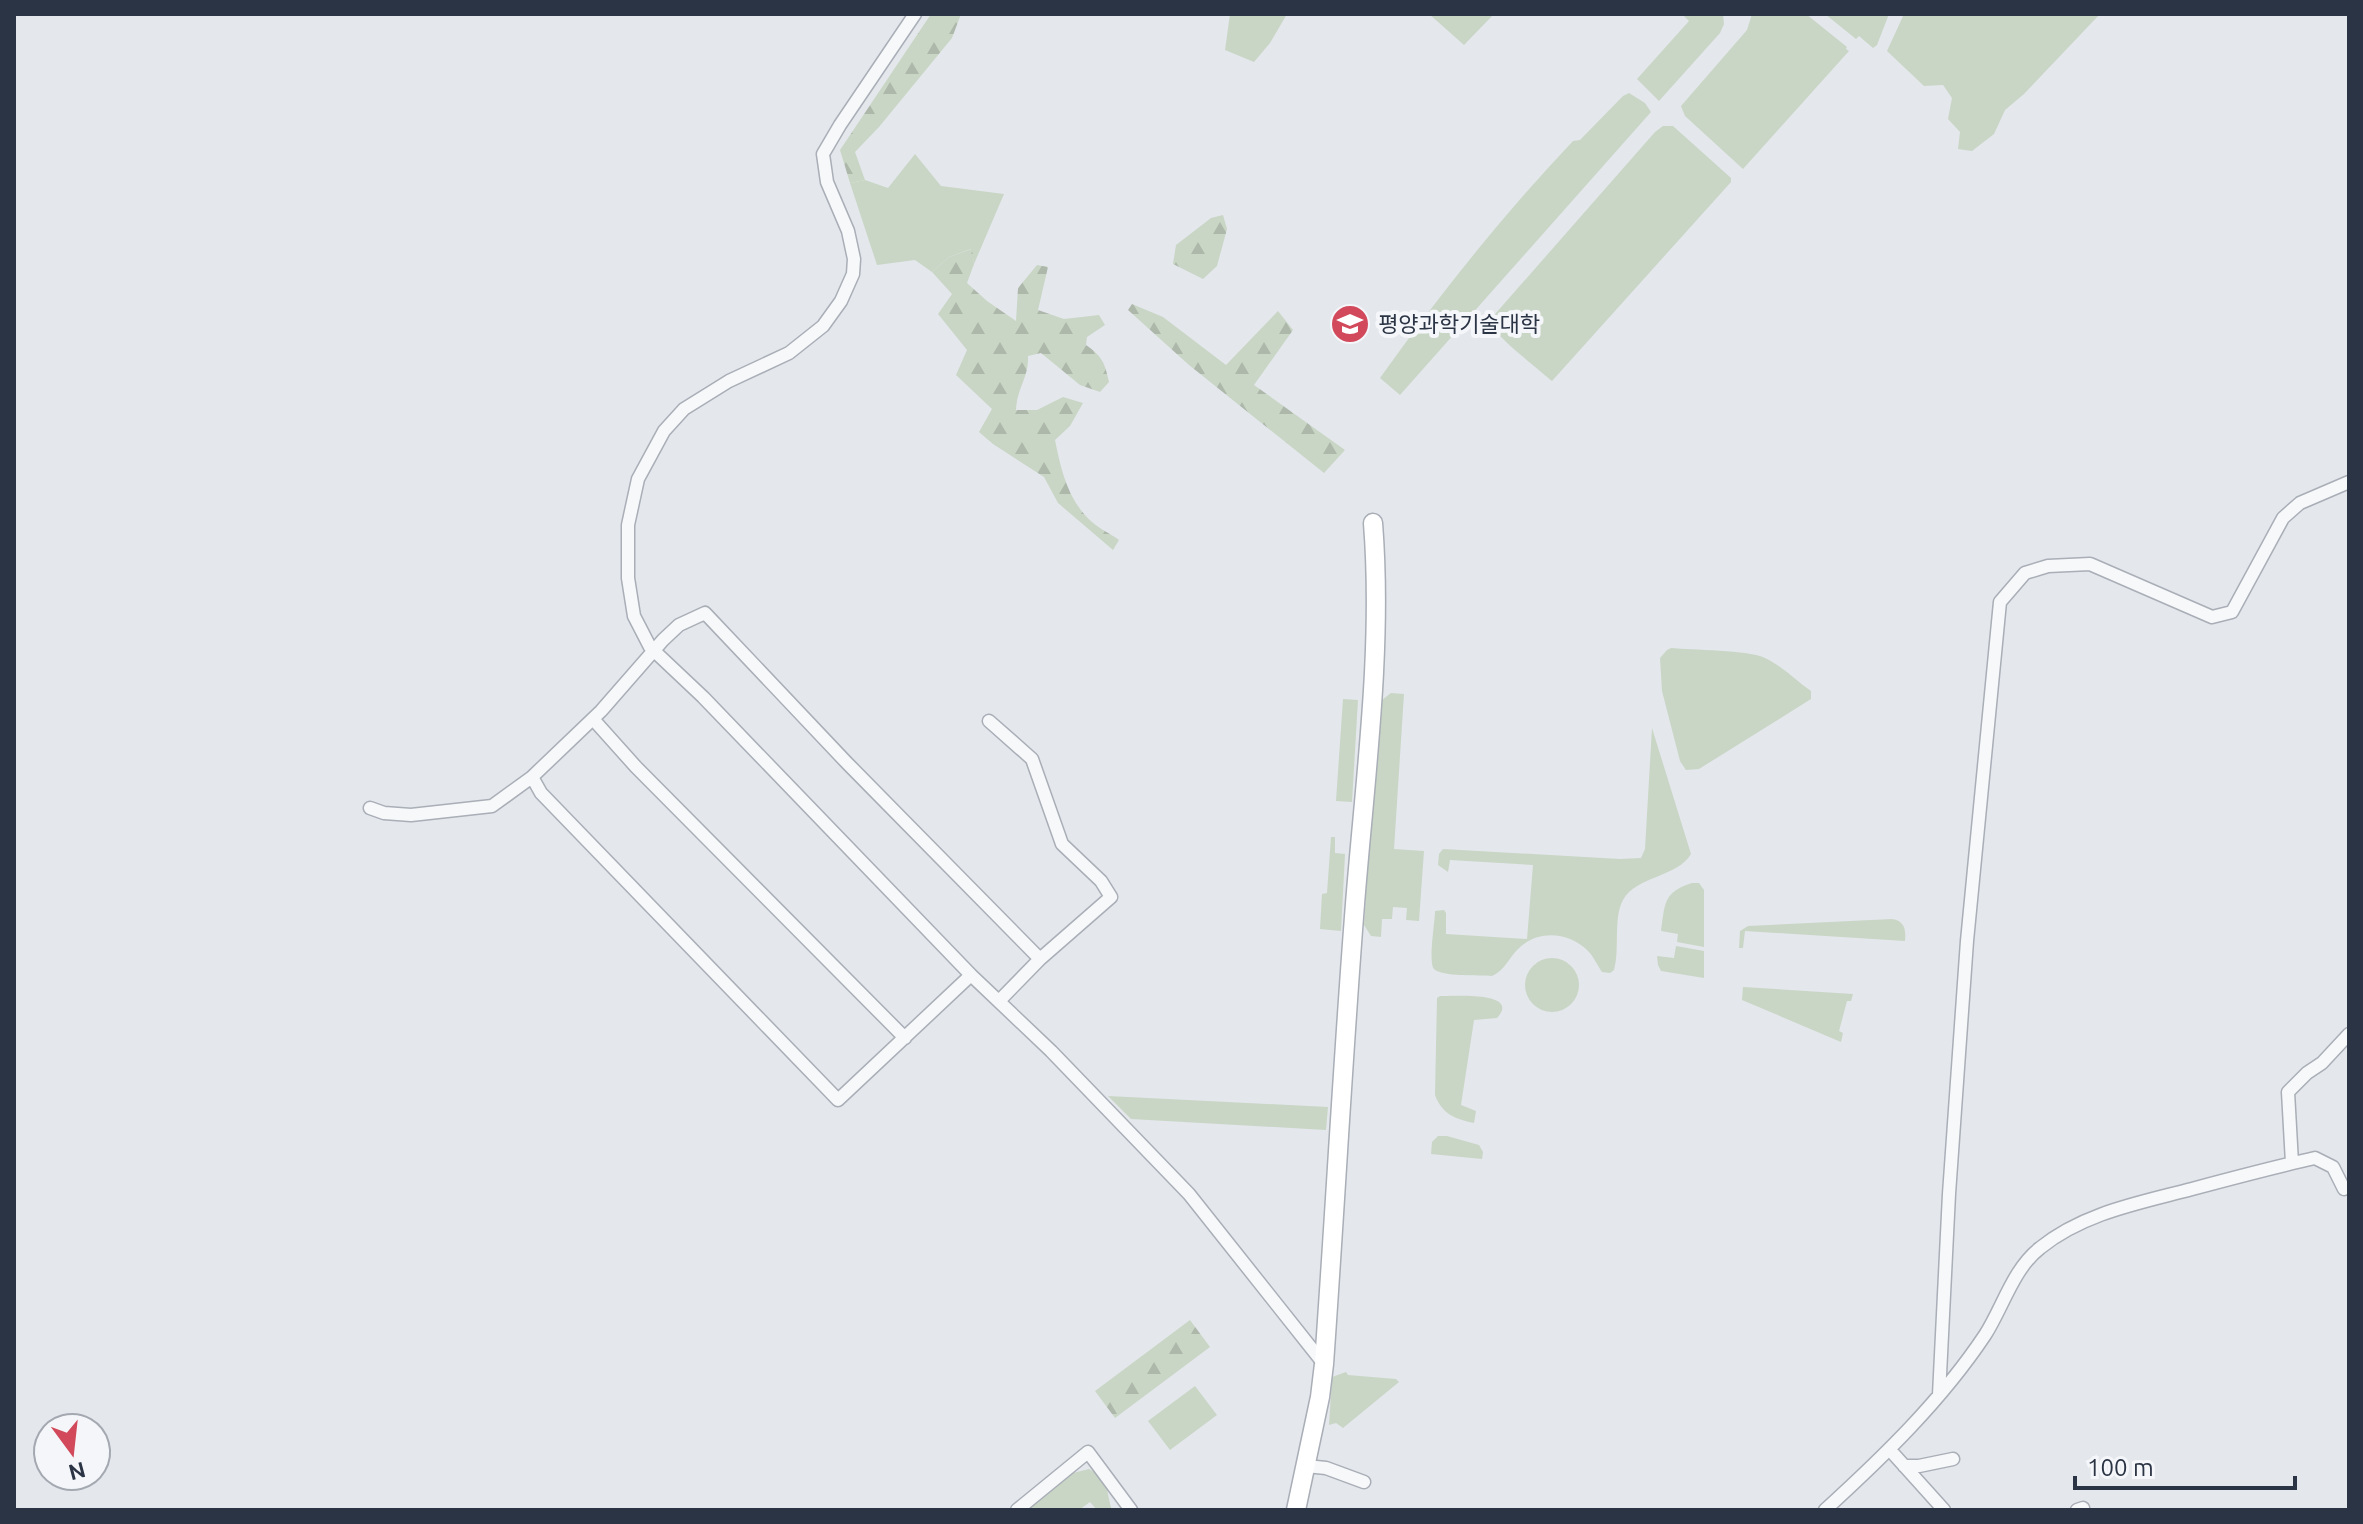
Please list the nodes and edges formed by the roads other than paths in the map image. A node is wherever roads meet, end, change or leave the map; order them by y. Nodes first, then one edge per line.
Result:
1 (915, 14) edge
2 (2349, 482) edge
3 (1373, 523) dead end
4 (655, 652) junction
5 (593, 719) junction
6 (989, 721) dead end
7 (532, 777) junction
8 (370, 808) dead end
9 (1040, 959) junction
10 (971, 975) junction
11 (1000, 1000) junction
12 (2349, 1034) edge
13 (905, 1038) junction
14 (2292, 1163) junction
15 (2344, 1189) dead end
16 (1324, 1364) junction
17 (1939, 1395) junction
18 (1890, 1450) junction
19 (1953, 1459) dead end
20 (1306, 1466) junction
21 (1904, 1466) junction
22 (1364, 1482) dead end
23 (1017, 1510) edge
24 (1131, 1510) edge
25 (1296, 1510) edge
26 (1825, 1510) edge
27 (1944, 1510) edge

1 - 4 street
2 - 17 street
3 - 16 street
4 - 5 street
4 - 9 street
4 - 10 street
5 - 7 street
5 - 13 street
6 - 9 street
7 - 8 street
7 - 13 street
9 - 11 street
10 - 11 street
10 - 13 street
11 - 16 street
12 - 14 street
14 - 15 street
14 - 17 street
16 - 20 street
17 - 18 street
18 - 21 street
18 - 26 street
19 - 21 street
20 - 22 street
20 - 25 street
21 - 27 street
23 - 24 street

